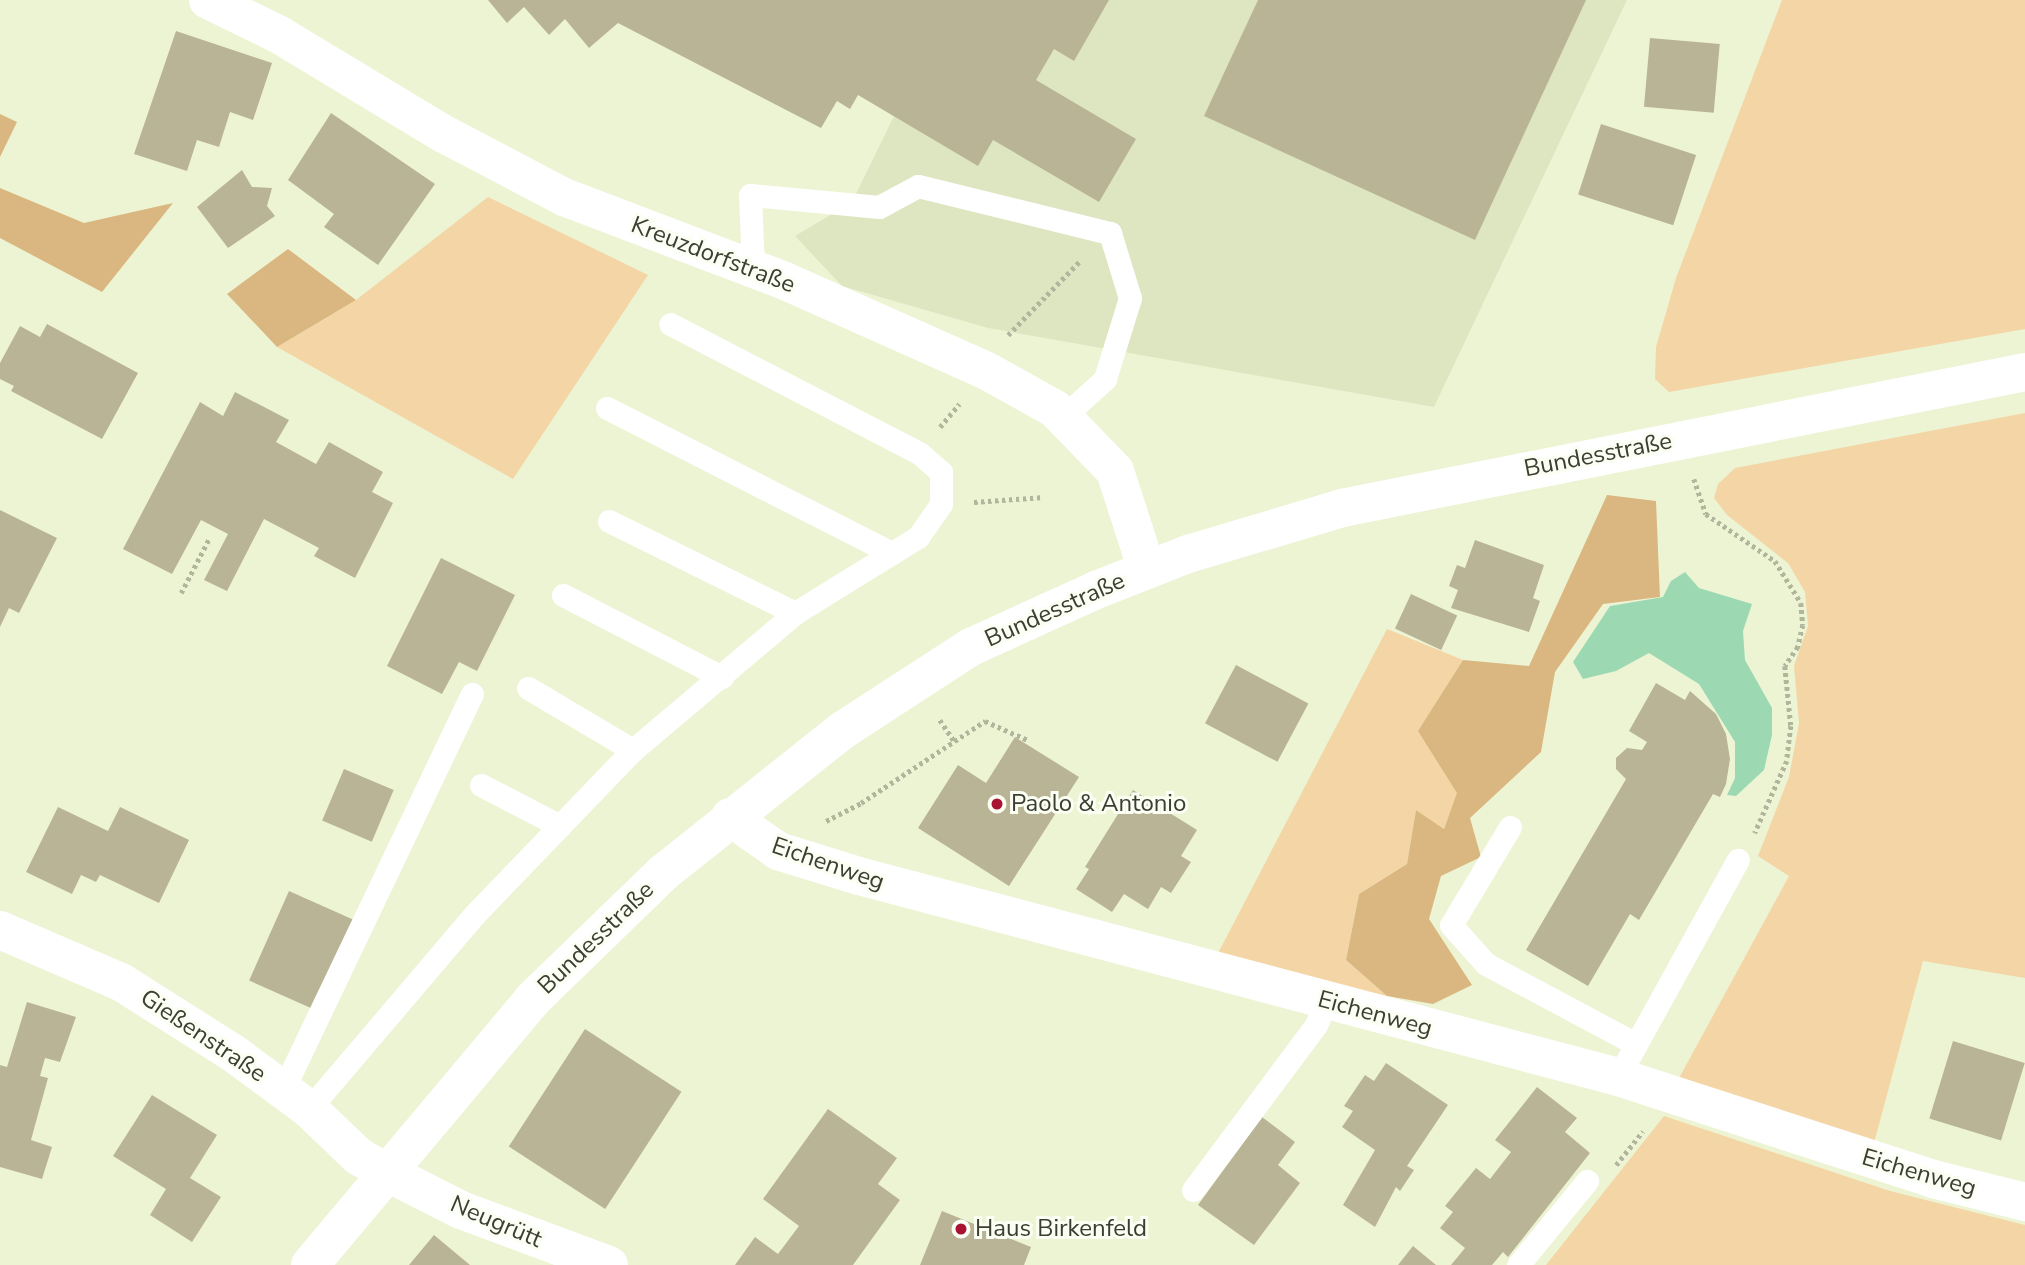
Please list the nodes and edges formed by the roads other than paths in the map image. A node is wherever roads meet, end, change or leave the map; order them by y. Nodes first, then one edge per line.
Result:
1 (208, 0) edge
2 (752, 269) junction
3 (670, 324) dead end
4 (2025, 372) edge
5 (607, 408) dead end
6 (1064, 416) junction
7 (609, 521) dead end
8 (892, 553) junction
9 (1147, 570) junction
10 (563, 595) dead end
11 (795, 613) junction
12 (722, 677) junction
13 (528, 688) dead end
14 (472, 694) dead end
15 (633, 750) junction
16 (481, 785) dead end
17 (730, 817) junction
18 (559, 826) junction
19 (1510, 827) dead end
20 (1738, 860) road end
21 (0, 930) edge
22 (1326, 1002) junction
23 (1636, 1045) junction
24 (1618, 1077) junction
25 (296, 1100) junction
26 (387, 1172) junction
27 (1587, 1181) road end
28 (1193, 1190) dead end
29 (2025, 1202) edge
30 (310, 1265) edge
31 (609, 1265) edge
32 (1518, 1265) edge

1 - 2 street, Kreuzdorfstraße
2 - 6 street, Kreuzdorfstraße
2 - 6 lane
3 - 8 lane
4 - 9 street, Bundesstraße
5 - 8 lane
6 - 9 street, Kreuzdorfstraße
7 - 11 lane
8 - 11 lane
9 - 17 street, Bundesstraße
10 - 12 lane
11 - 12 lane
12 - 15 lane
13 - 15 lane
14 - 25 lane
15 - 18 lane
16 - 18 lane
17 - 22 street, Eichenweg
17 - 26 street, Bundesstraße
18 - 25 lane
19 - 23 lane
20 - 23 lane
21 - 25 street, Gießenstraße
22 - 24 street, Eichenweg
22 - 28 lane
23 - 24 lane
24 - 29 street, Eichenweg
25 - 26 street, Gießenstraße
26 - 30 street, Bundesstraße
26 - 31 street, Neugrütt
27 - 32 lane

